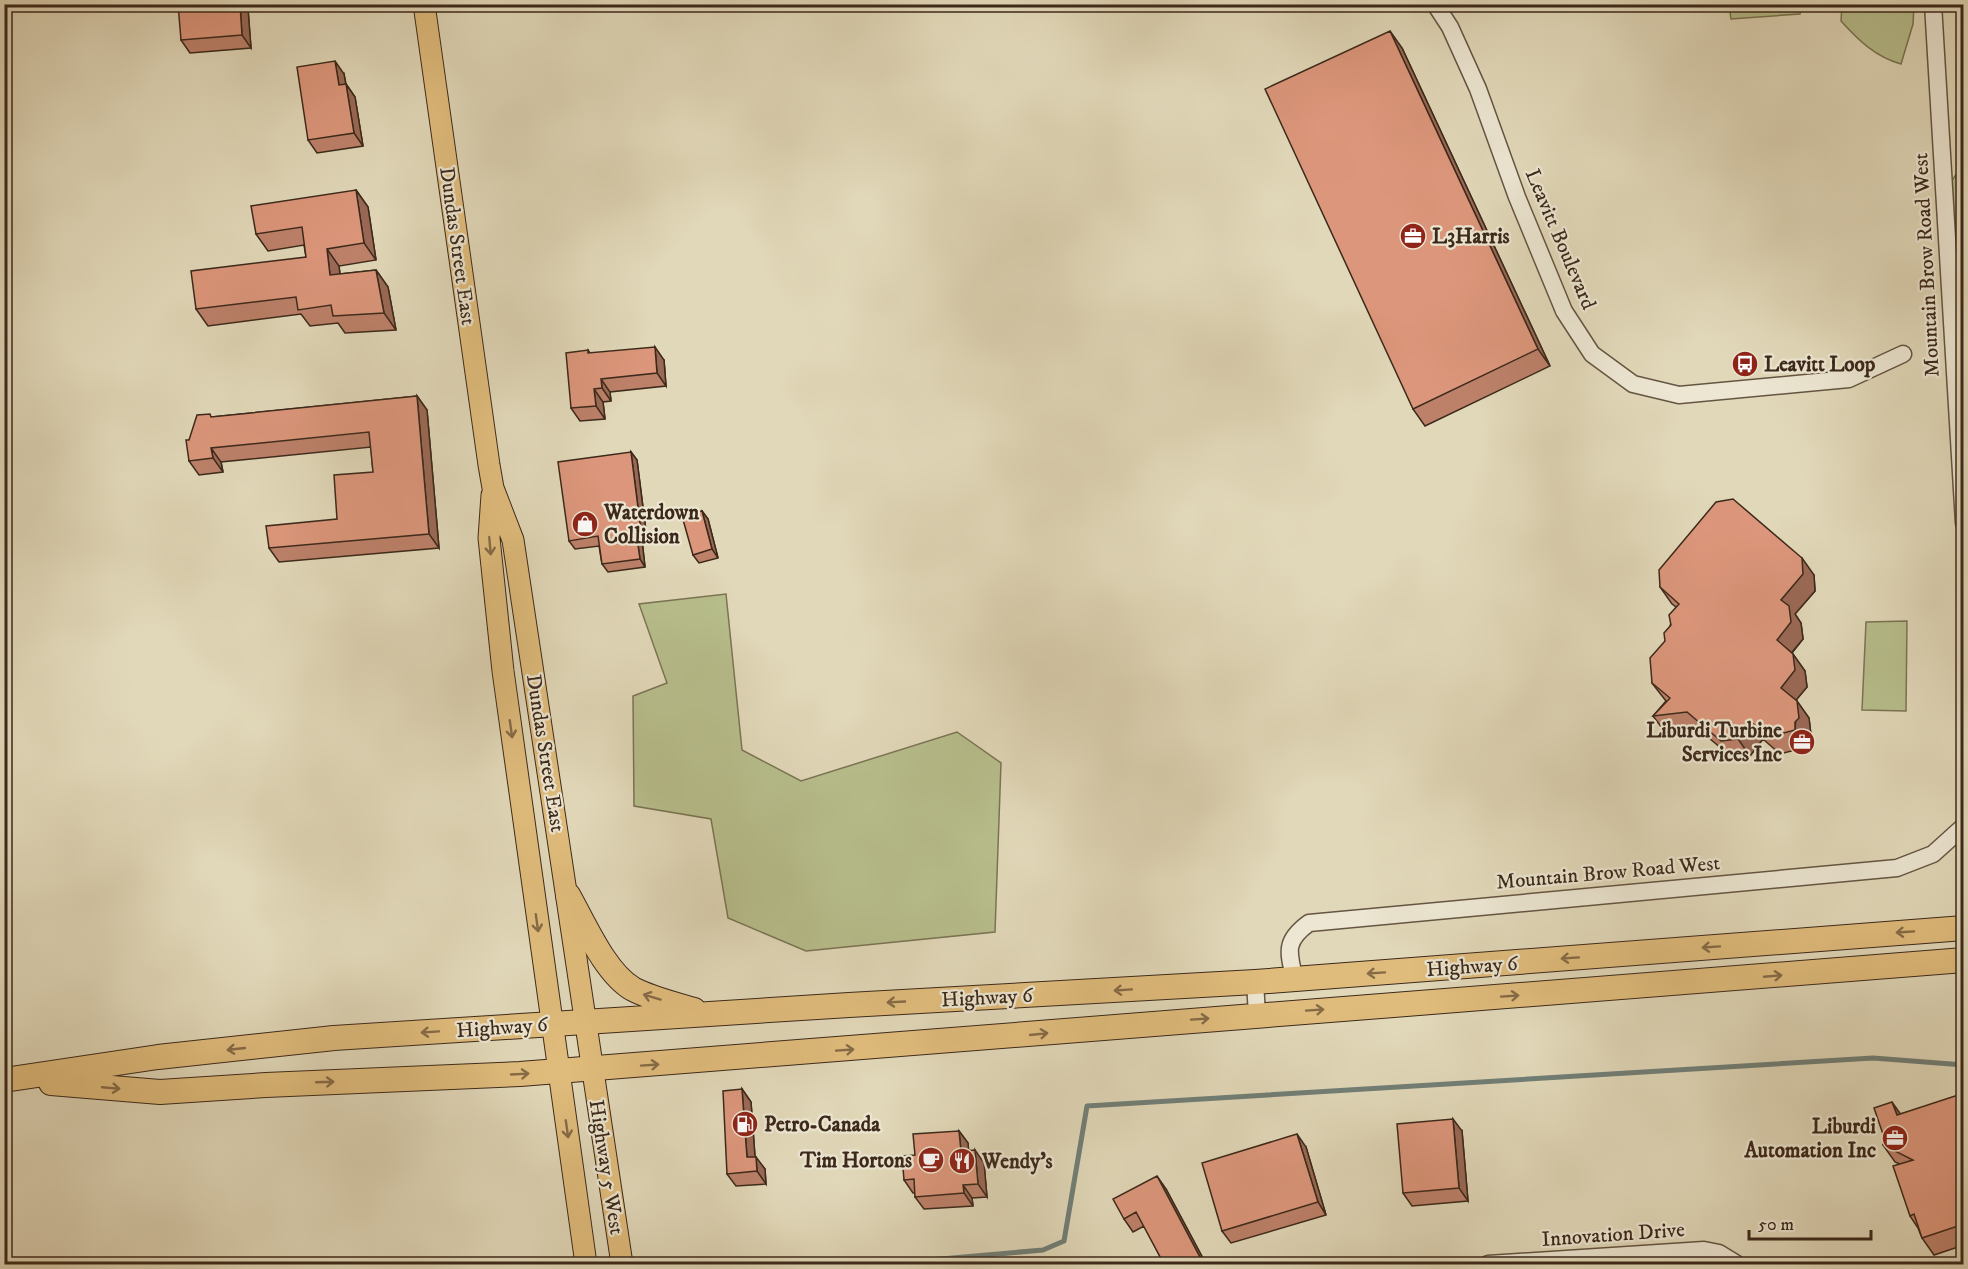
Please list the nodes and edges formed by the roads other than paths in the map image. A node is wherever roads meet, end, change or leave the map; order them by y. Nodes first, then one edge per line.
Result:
1 (424, 4) edge
2 (1435, 4) edge
3 (1933, 4) edge
4 (1903, 354) dead end
5 (493, 488) junction
6 (1964, 523) edge
7 (1964, 826) edge
8 (568, 895) junction
9 (1964, 928) edge
10 (1964, 960) edge
11 (1295, 980) junction
12 (1255, 982) junction
13 (1257, 1014) junction
14 (708, 1015) junction
15 (586, 1022) junction
16 (551, 1023) junction
17 (592, 1069) junction
18 (558, 1072) junction
19 (8, 1079) edge
20 (586, 1264) edge
21 (622, 1264) edge
22 (1488, 1264) edge
23 (1737, 1264) edge

1 - 5 main road, Dundas Street East
2 - 4 street, Leavitt Boulevard
3 - 6 street, Mountain Brow Road West
5 - 8 main road, Dundas Street East
5 -> 16 main road, Dundas Street East
7 - 11 street, Mountain Brow Road West
14 -> 8 highway
8 - 15 main road, Dundas Street East
9 -> 11 highway, Highway 6
13 -> 10 highway, Highway 6
11 - 12 highway, Highway 6
12 - 13 street
12 -> 14 highway, Highway 6
17 -> 13 highway, Highway 6
14 - 15 highway, Highway 6
15 - 16 highway, Highway 6
15 - 17 main road, Highway 5 West
16 - 18 main road, Dundas Street East
16 -> 19 highway, Highway 6
17 - 18 highway, Highway 6
17 - 21 main road, Highway 5 West
19 -> 18 highway, Highway 6
18 -> 20 main road, Highway 5 West
22 - 23 street, Innovation Drive

